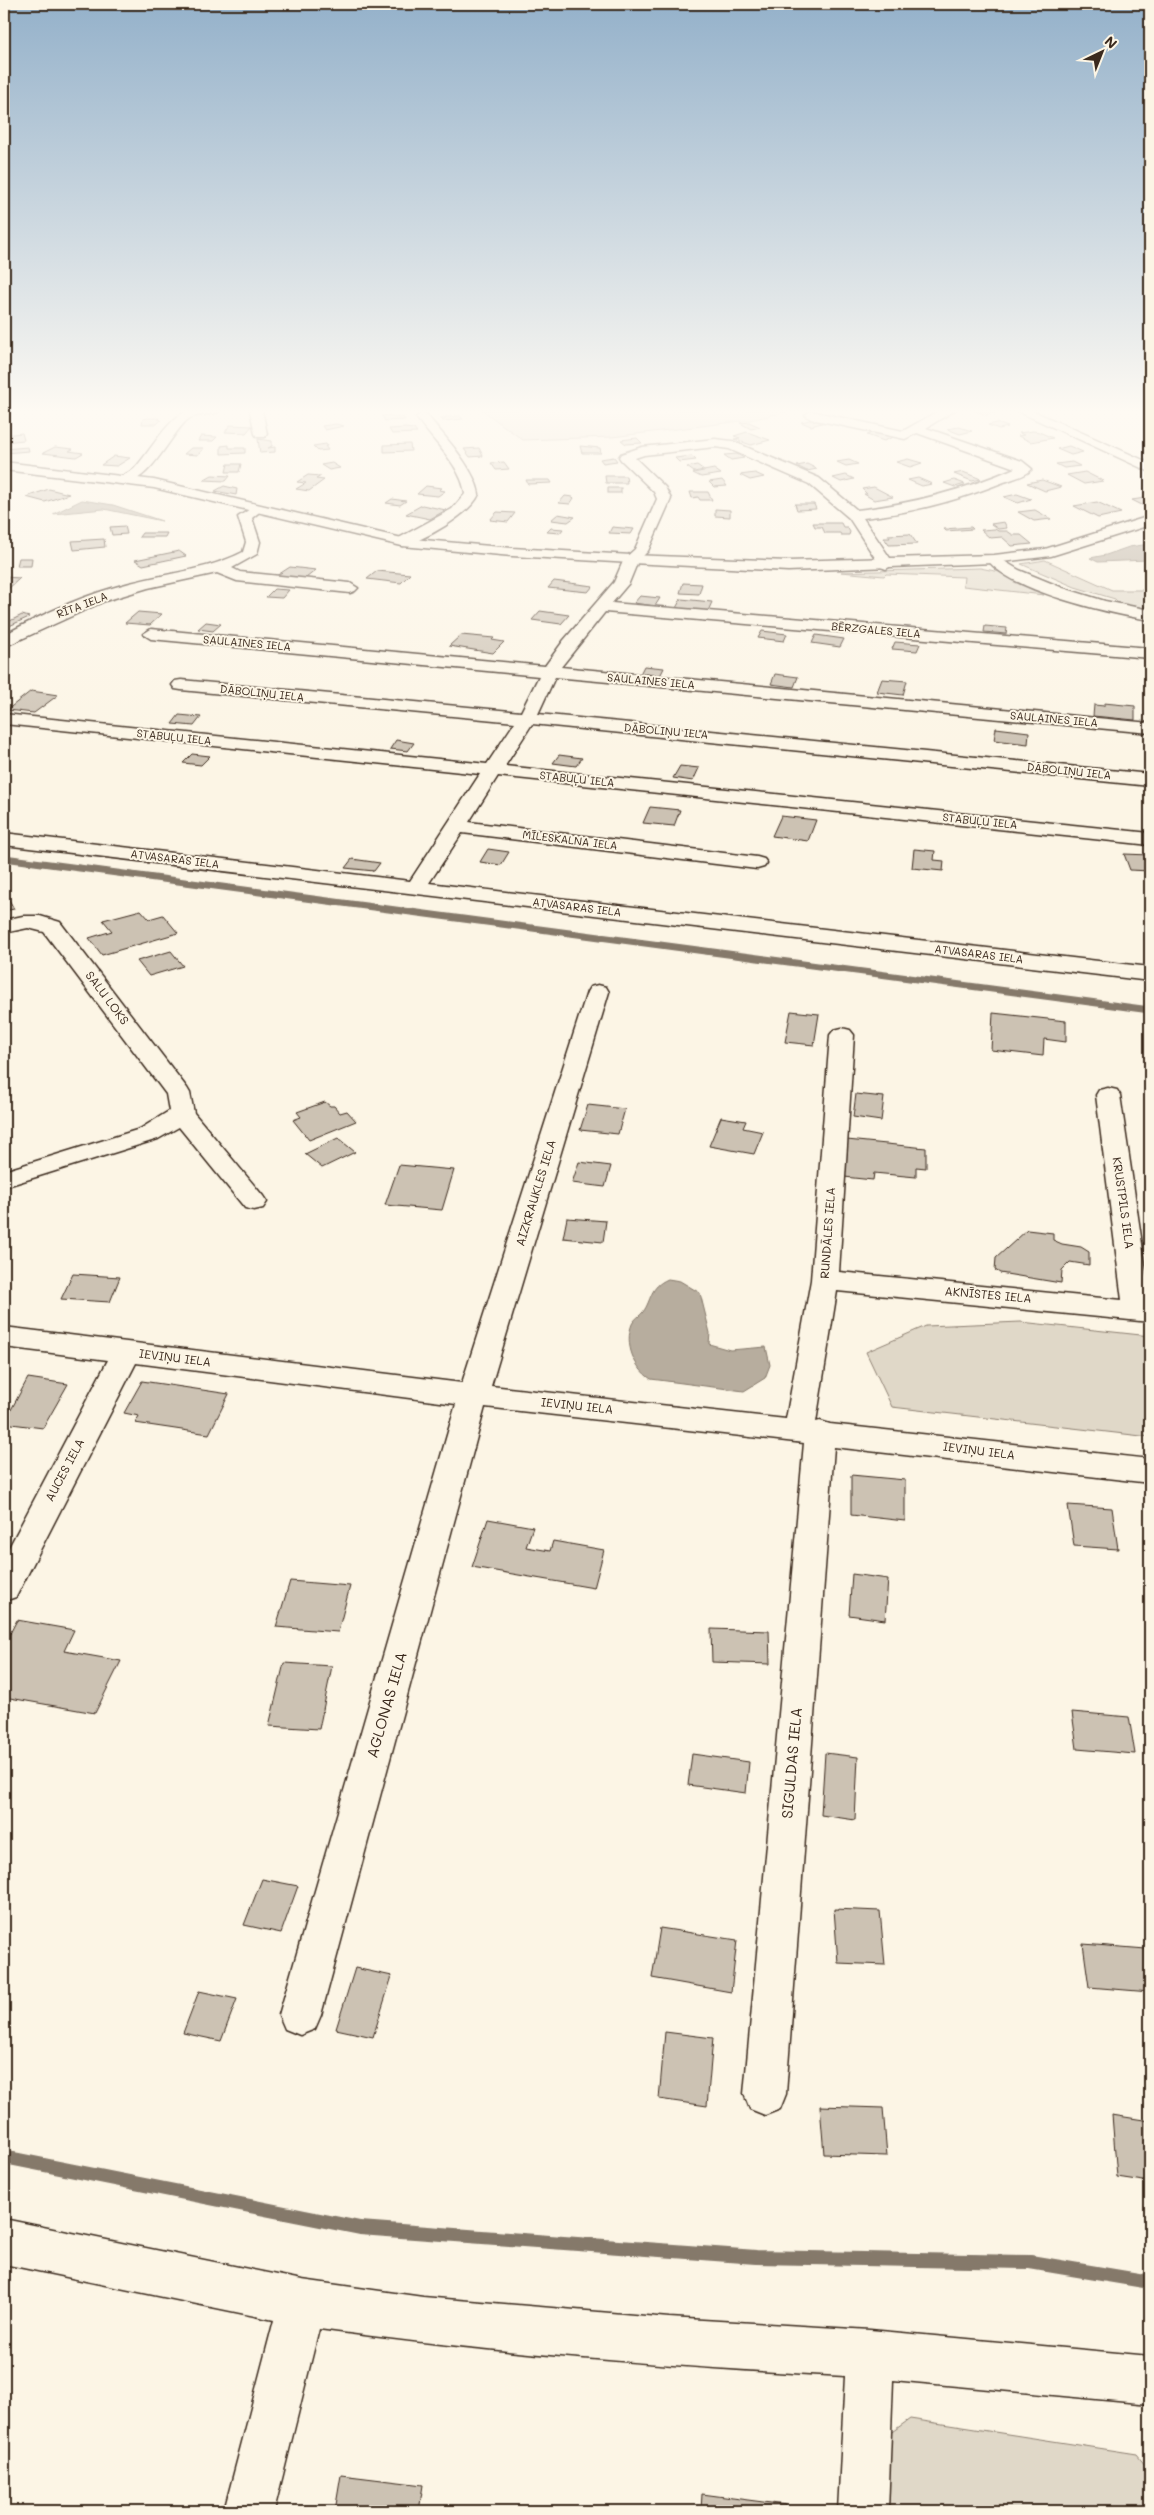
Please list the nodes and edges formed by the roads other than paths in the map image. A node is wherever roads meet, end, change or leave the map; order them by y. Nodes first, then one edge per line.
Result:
1 (249, 527) edge
2 (337, 527) edge
3 (430, 527) edge
4 (651, 527) edge
5 (862, 527) edge
6 (1128, 527) edge
7 (402, 542) junction
8 (631, 559) junction
9 (994, 560) junction
10 (886, 564) junction
11 (218, 568) junction
12 (350, 588) dead end
13 (603, 607) junction
14 (1150, 615) edge
15 (151, 634) dead end
16 (4, 642) edge
17 (1150, 652) edge
18 (550, 671) junction
19 (181, 685) dead end
20 (4, 719) edge
21 (526, 719) junction
22 (1150, 728) edge
23 (492, 770) junction
24 (1150, 780) edge
25 (456, 826) junction
26 (4, 839) edge
27 (1150, 839) edge
28 (757, 863) dead end
29 (416, 887) junction
30 (4, 927) edge
31 (1150, 974) edge
32 (598, 992) dead end
33 (842, 1035) dead end
34 (1108, 1095) dead end
35 (182, 1114) junction
36 (4, 1179) edge
37 (254, 1202) dead end
38 (825, 1280) junction
39 (1144, 1311) edge
40 (4, 1337) edge
41 (127, 1352) junction
42 (473, 1395) junction
43 (809, 1431) junction
44 (1150, 1471) edge
45 (4, 1588) edge
46 (300, 2015) dead end
47 (765, 2094) dead end
48 (4, 2241) edge
49 (302, 2303) junction
50 (870, 2354) junction
51 (1150, 2380) edge
52 (249, 2511) edge
53 (864, 2511) edge

1 - 11 street, RĪTA IELA
2 - 7 street
3 - 7 street
4 - 8 street
5 - 10 street
6 - 9 street
7 - 8 street
8 - 10 street
8 - 13 street
9 - 10 street
9 - 14 street
11 - 12 street
11 - 16 street, RĪTA IELA
13 - 17 street, BĒRZGALES IELA
13 - 18 street
15 - 18 street, SAULAINES IELA
18 - 21 street
18 - 22 street, SAULAINES IELA
19 - 21 street, DĀBOLIŅU IELA
20 - 23 street, STABUĻU IELA
21 - 23 street
21 - 24 street, DĀBOLIŅU IELA
23 - 25 street
23 - 27 street, STABUĻU IELA
25 - 28 street, MĪLESKALNA IELA
25 - 29 street
26 - 29 street, ATVASARAS IELA
29 - 31 street, ATVASARAS IELA
30 - 35 street, SALU LOKS
32 - 42 street, AIZKRAUKLES IELA
33 - 38 street, RUNDĀLES IELA
34 - 39 street, KRUSTPILS IELA
35 - 36 street
35 - 37 street, SALU LOKS
38 - 39 street, AKNĪSTES IELA
38 - 43 street, RUNDĀLES IELA
40 - 41 street, IEVIŅU IELA
41 - 42 street, IEVIŅU IELA
41 - 45 street, AUCES IELA
42 - 43 street, IEVIŅU IELA
42 - 46 street, AGLONAS IELA
43 - 44 street, IEVIŅU IELA
43 - 47 street, SIGULDAS IELA
48 - 49 street
49 - 50 street
49 - 52 street
50 - 51 street
50 - 53 street

